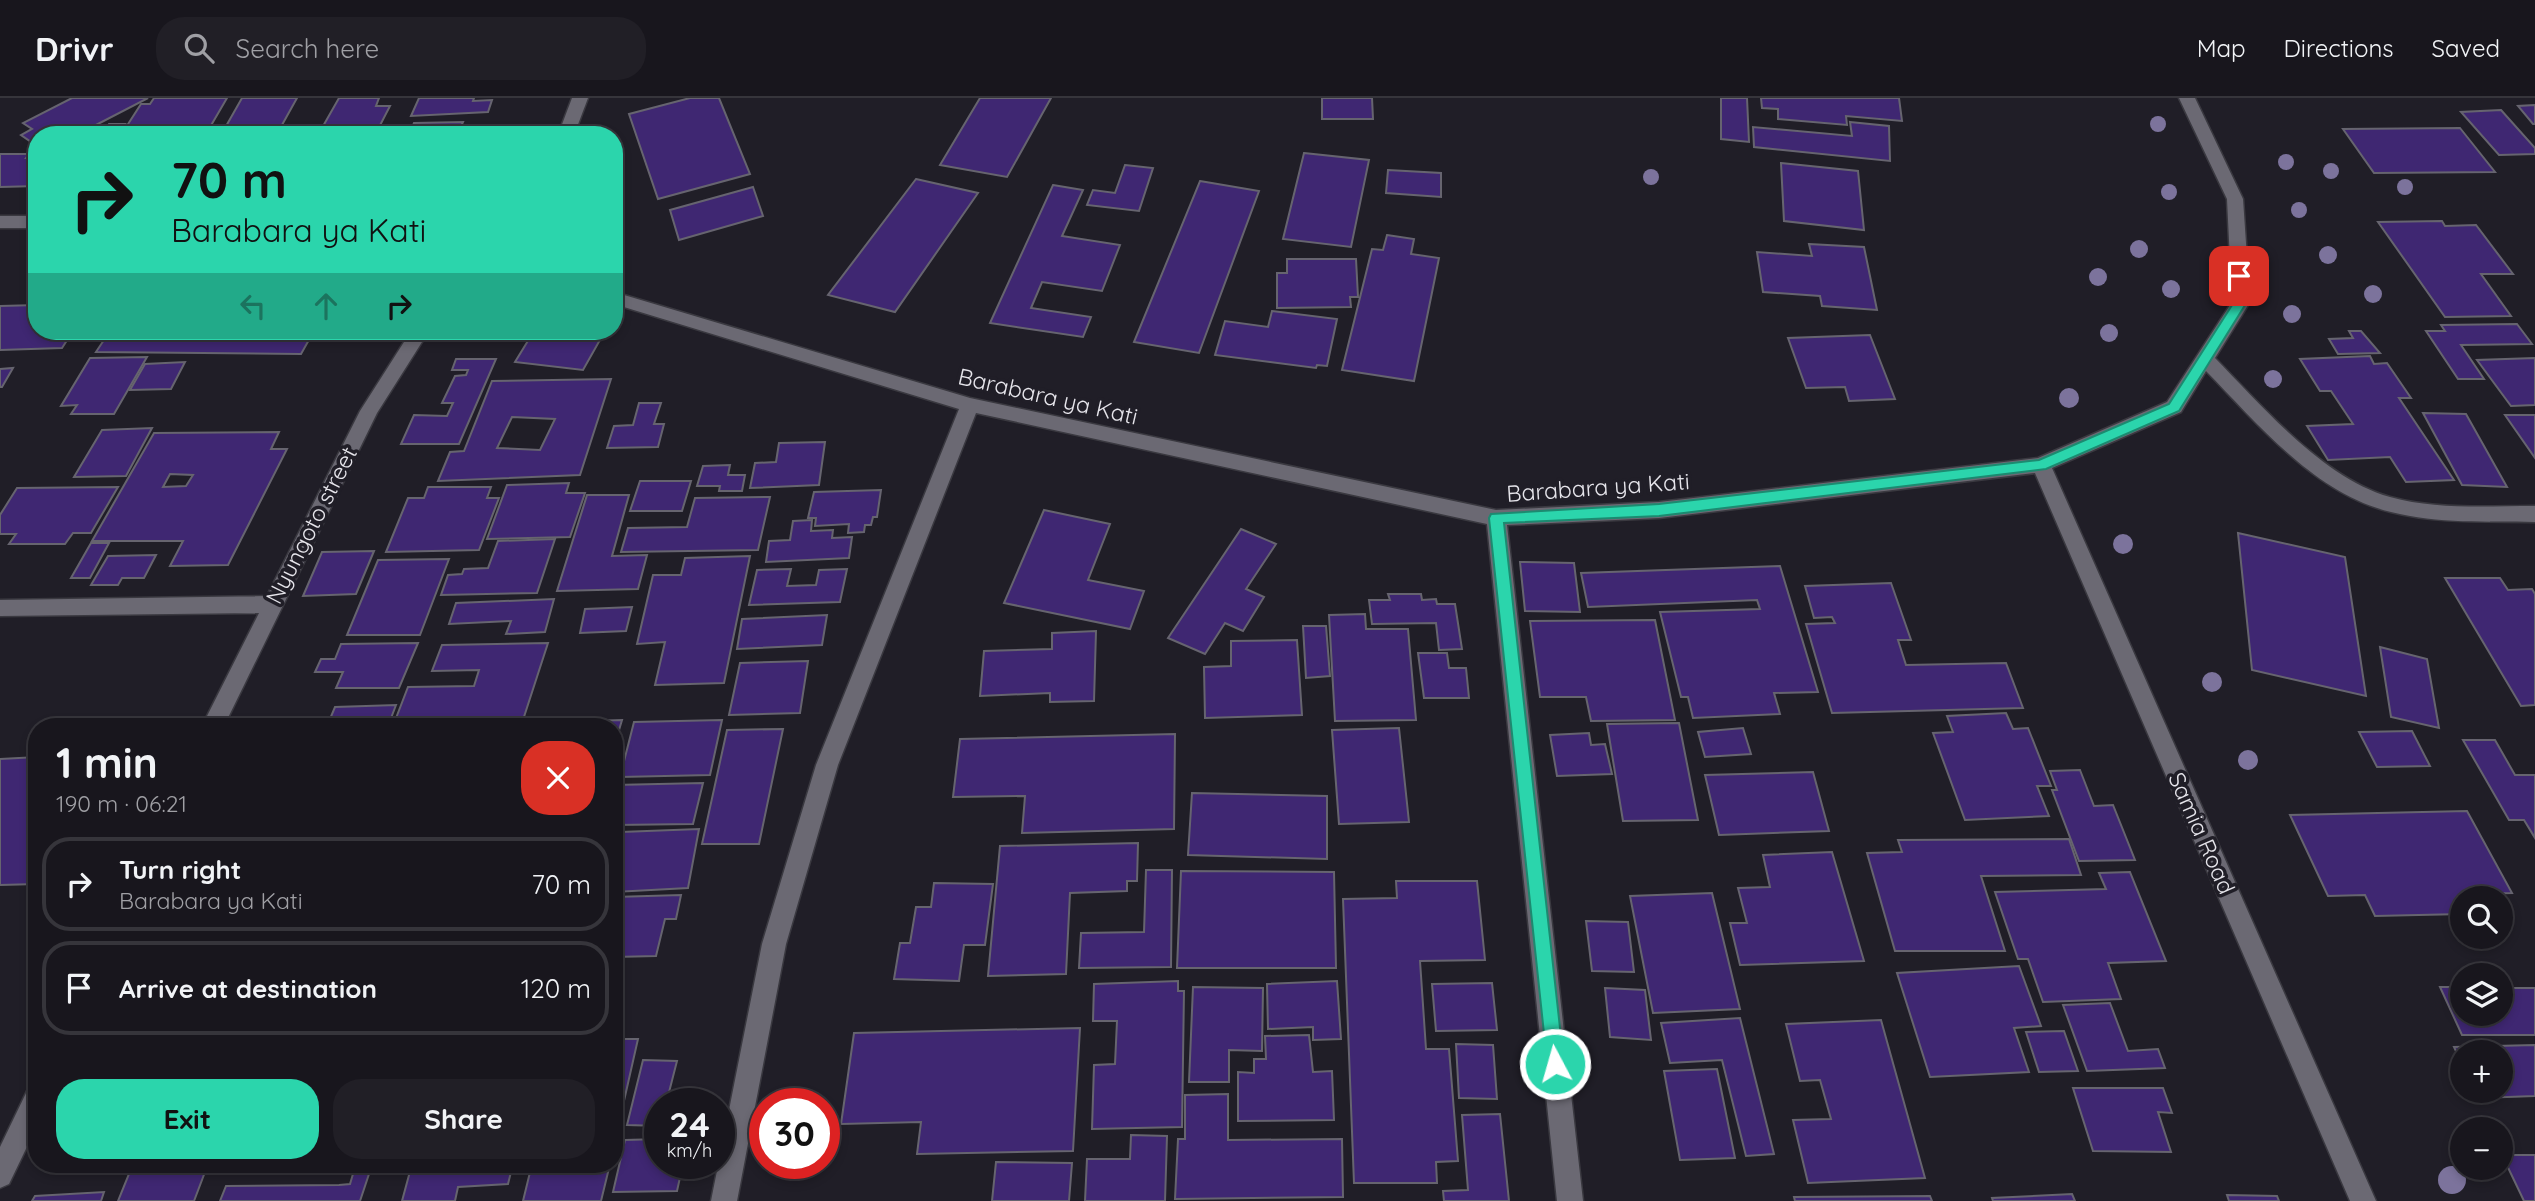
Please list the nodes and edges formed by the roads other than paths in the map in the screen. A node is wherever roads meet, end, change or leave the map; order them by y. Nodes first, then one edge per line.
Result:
1 (580, 98) edge
2 (2187, 98) edge
3 (569, 126) edge
4 (0, 222) edge
5 (28, 222) edge
6 (623, 301) edge
7 (414, 340) edge
8 (2205, 359) junction
9 (970, 405) junction
10 (2041, 465) junction
11 (2535, 514) edge
12 (1496, 518) junction
13 (271, 604) junction
14 (0, 608) edge
15 (217, 718) edge
16 (28, 1117) edge
17 (0, 1175) edge
18 (724, 1201) edge
19 (1570, 1201) edge
20 (2363, 1201) edge

1 - 3 street
2 - 8 street, Barabara ya Kati
4 - 5 street
6 - 9 street, Barabara ya Kati
7 - 13 street, Nyungoto street
8 - 10 street, Barabara ya Kati
8 - 11 street
9 - 12 street, Barabara ya Kati
9 - 18 street
10 - 12 street, Barabara ya Kati
10 - 20 street, Samia Road
12 - 19 street
13 - 14 street
13 - 15 street, Nyungoto street
16 - 17 street

